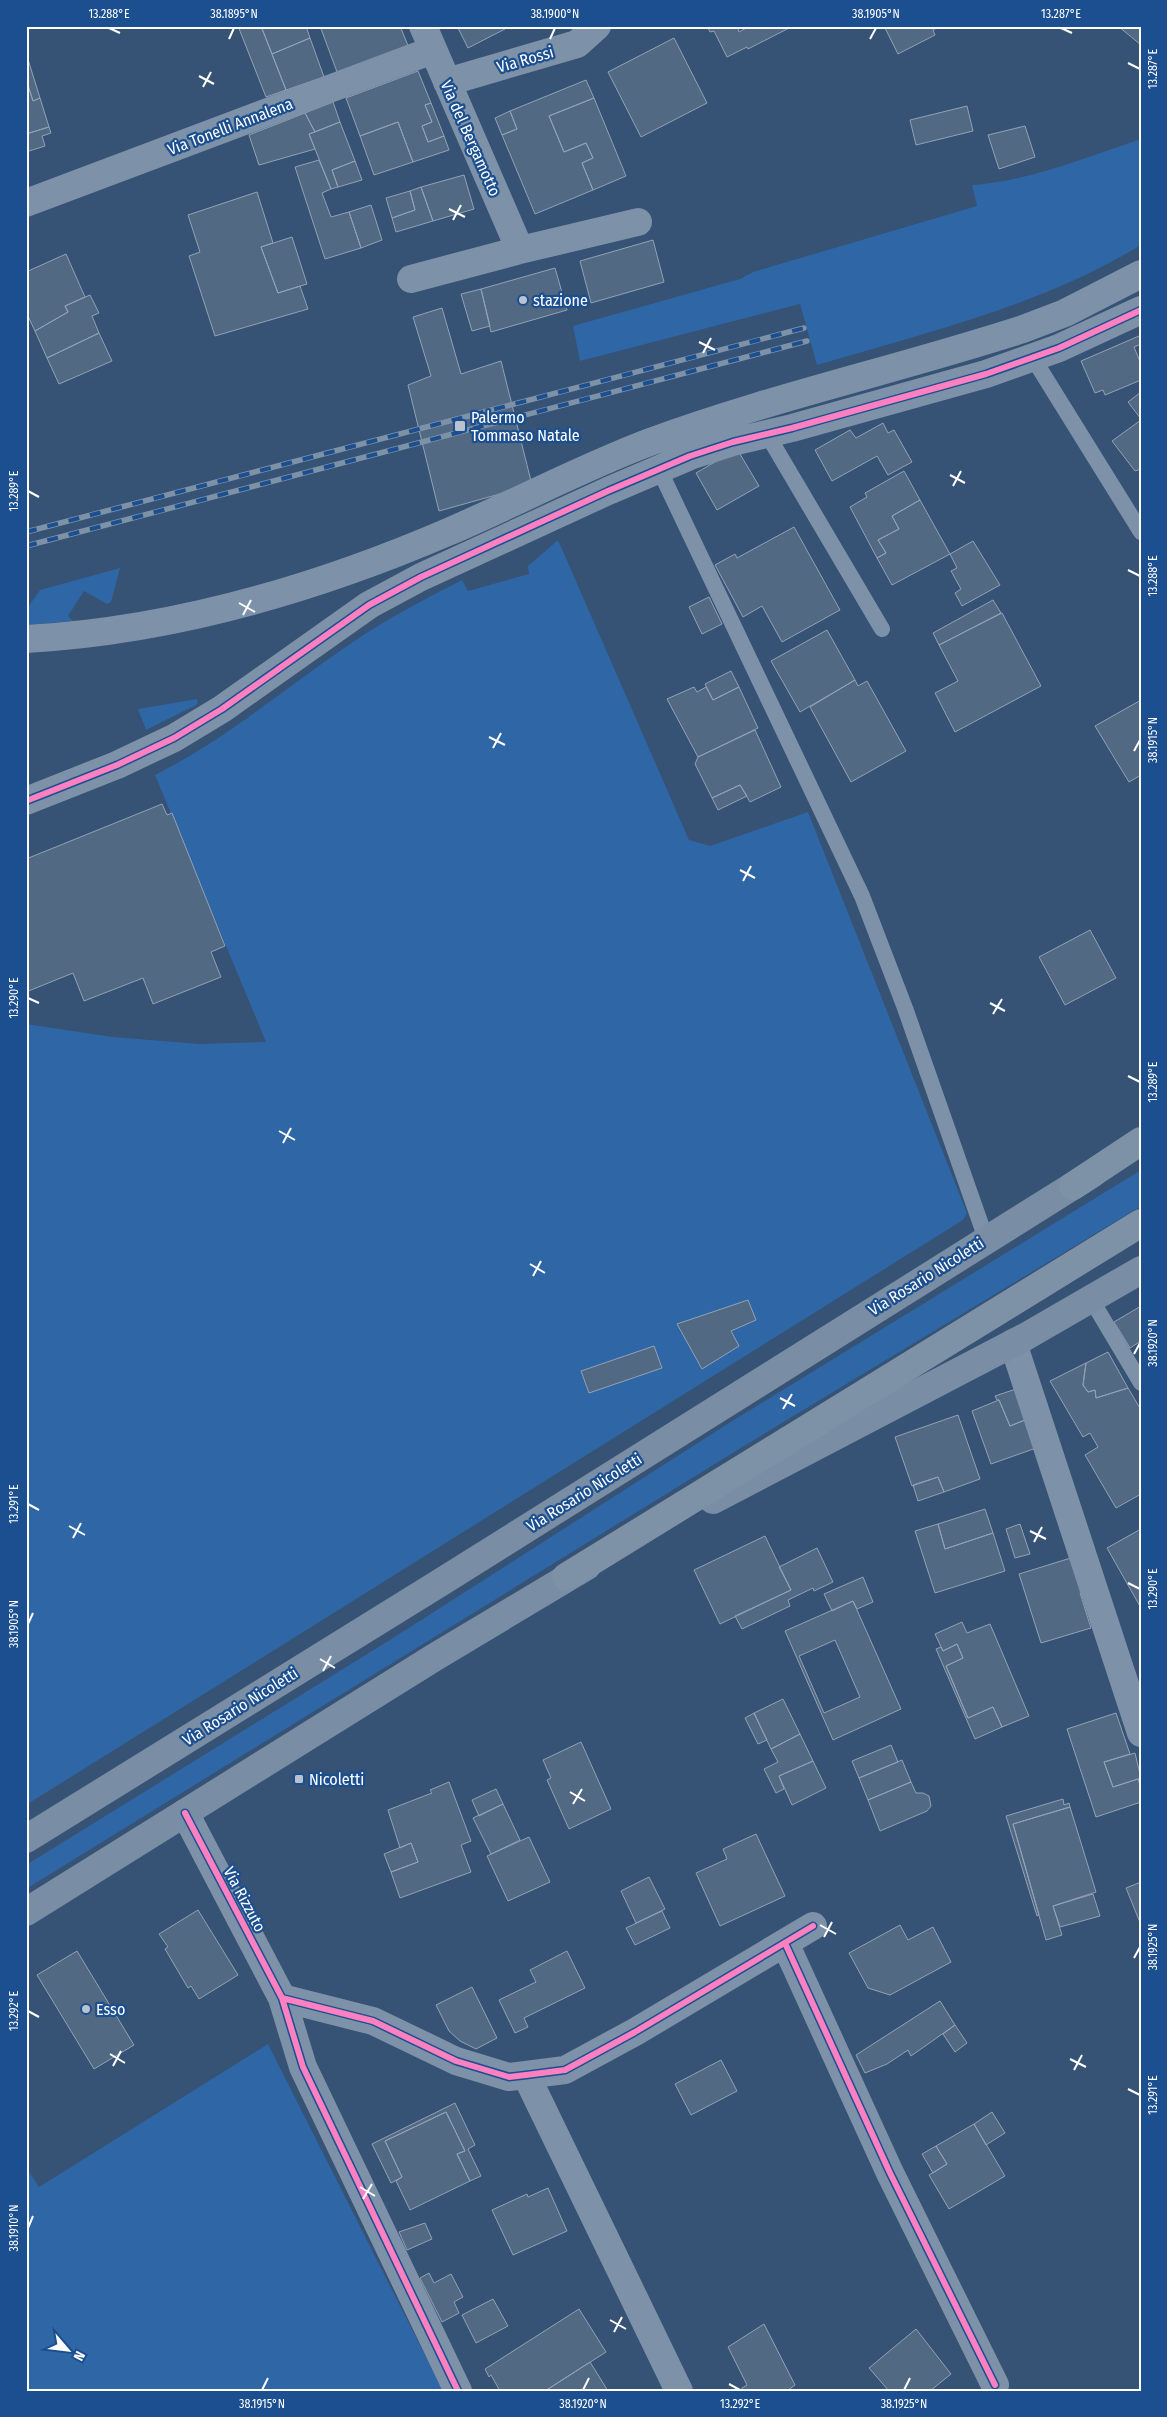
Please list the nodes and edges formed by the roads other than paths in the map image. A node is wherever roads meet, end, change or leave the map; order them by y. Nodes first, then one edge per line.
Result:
1 (597, 26) edge
2 (428, 38) edge
3 (447, 82) junction
4 (26, 203) edge
5 (638, 222) dead end
6 (520, 250) junction
7 (1141, 274) edge
8 (411, 280) dead end
9 (1141, 310) edge
10 (1033, 358) junction
11 (767, 434) junction
12 (659, 469) junction
13 (1141, 532) edge
14 (882, 629) dead end
15 (26, 639) edge
16 (26, 801) edge
17 (1141, 1141) edge
18 (1141, 1145) edge
19 (1073, 1186) junction
20 (1141, 1223) edge
21 (986, 1239) junction
22 (1141, 1270) edge
23 (1091, 1299) junction
24 (1013, 1343) junction
25 (1141, 1383) edge
26 (566, 1578) junction
27 (1141, 1733) edge
28 (185, 1813) junction
29 (26, 1839) edge
30 (26, 1912) edge
31 (813, 1926) dead end
32 (785, 1943) junction
33 (282, 1998) junction
34 (526, 2075) junction
35 (995, 2385) dead end
36 (458, 2391) edge
37 (679, 2391) edge

1 - 3 street, Via Rossi
2 - 3 street, Via del Bergamotto
2 - 4 street, Via Tonelli Annalena
3 - 6 street, Via del Bergamotto
5 - 6 street
6 - 8 street
7 - 15 street
9 - 10 street
10 - 11 street
10 - 13 lane
11 - 12 street
11 - 14 lane
12 - 16 street
12 - 21 lane
17 - 19 highway
18 - 19 main road, Via Rosario Nicoletti
19 - 21 main road, Via Rosario Nicoletti
20 - 26 highway
21 - 29 main road, Via Rosario Nicoletti
22 - 23 main road
23 - 24 main road
23 - 25 lane
24 - 26 main road
24 - 27 street
26 - 28 main road
28 - 30 main road
28 - 33 street, Via Rizzuto
31 - 32 street
32 - 34 street
32 - 35 street
33 - 34 street
33 - 36 street, Via Rizzuto
34 - 37 street

